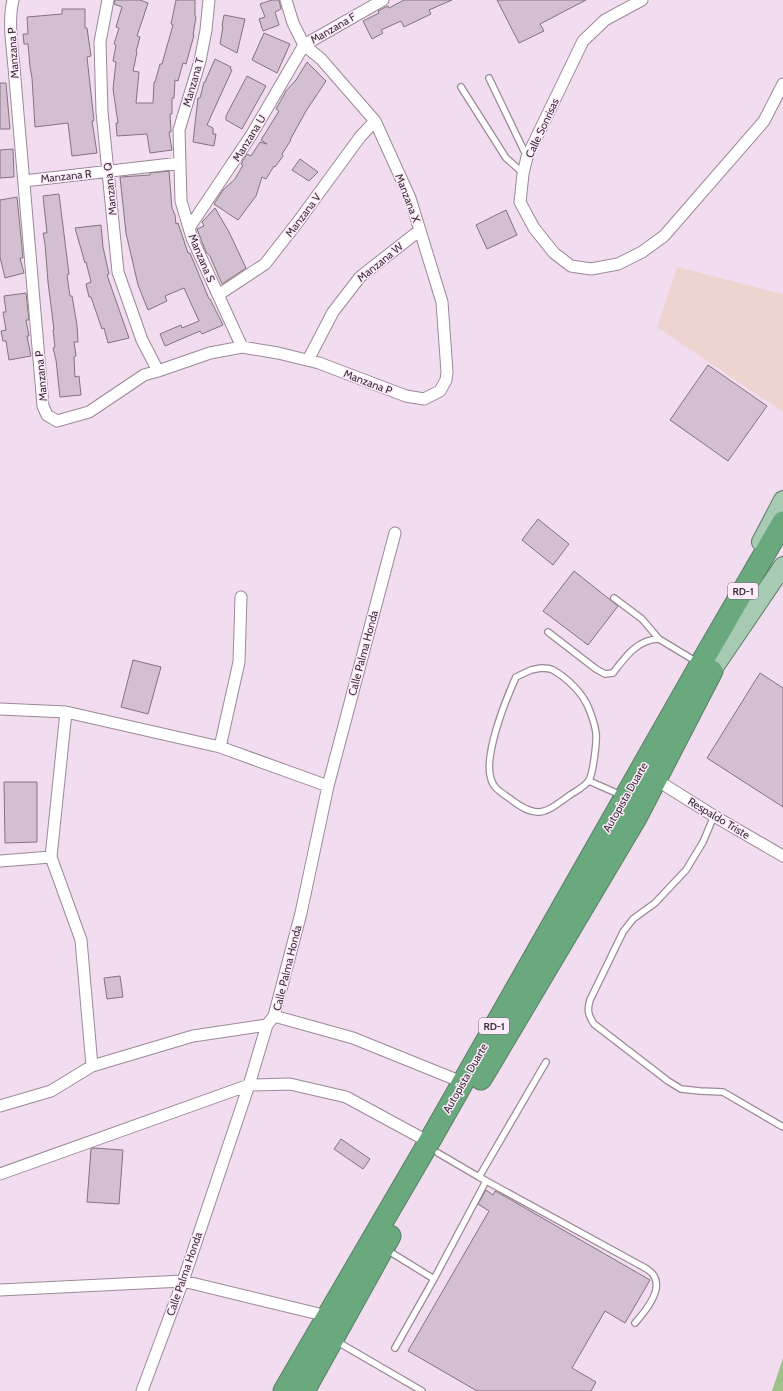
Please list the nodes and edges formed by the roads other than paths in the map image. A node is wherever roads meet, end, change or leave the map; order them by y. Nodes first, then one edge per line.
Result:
1 (13, 0) edge
2 (108, 0) edge
3 (209, 0) edge
4 (286, 0) edge
5 (383, 0) edge
6 (642, 0) edge
7 (304, 45) junction
8 (489, 78) dead end
9 (783, 84) edge
10 (461, 87) dead end
11 (375, 121) junction
12 (527, 157) junction
13 (180, 163) junction
14 (108, 172) junction
15 (523, 174) junction
16 (24, 181) junction
17 (190, 228) junction
18 (420, 230) junction
19 (218, 296) junction
20 (242, 347) junction
21 (308, 360) junction
22 (158, 371) junction
23 (446, 380) joint
24 (783, 500) edge
25 (783, 522) edge
26 (395, 533) dead end
27 (783, 549) edge
28 (783, 566) edge
29 (242, 597) dead end
30 (614, 598) dead end
31 (548, 632) dead end
32 (659, 638) junction
33 (706, 664) junction
34 (0, 709) edge
35 (66, 712) junction
36 (220, 746) junction
37 (655, 779) junction
38 (589, 781) junction
39 (328, 786) junction
40 (625, 797) junction
41 (714, 816) junction
42 (783, 856) edge
43 (51, 857) junction
44 (0, 861) edge
45 (271, 1020) junction
46 (546, 1062) dead end
47 (92, 1066) junction
48 (462, 1082) junction
49 (249, 1085) junction
50 (0, 1106) edge
51 (783, 1127) edge
52 (433, 1147) junction
53 (0, 1174) edge
54 (479, 1177) junction
55 (486, 1181) junction
56 (384, 1247) junction
57 (434, 1279) junction
58 (183, 1281) junction
59 (0, 1290) edge
60 (327, 1316) junction
61 (635, 1323) dead end
62 (333, 1340) junction
63 (395, 1348) dead end
64 (142, 1391) edge
65 (284, 1391) edge
66 (304, 1391) edge
67 (422, 1391) edge

1 - 16 street, Manzana P
2 - 14 street, Manzana Q
3 - 13 street, Manzana T
4 - 7 street
5 - 7 street, Manzana F
6 - 12 street, Calle Sonrisas
7 - 11 street, Manzana X
7 - 17 street, Manzana U
8 - 12 lane
9 - 15 street, Calle Sonrisas
10 - 15 lane
11 - 18 street, Manzana X
11 - 19 street, Manzana V
12 - 15 street, Calle Sonrisas
13 - 14 street, Manzana R
13 - 17 street, Manzana S
14 - 16 street, Manzana R
14 - 22 street, Manzana Q
16 - 22 street, Manzana P
17 - 19 street, Manzana S
18 - 21 street, Manzana W
18 - 23 street, Manzana X
19 - 20 street, Manzana S
20 - 21 street, Manzana P
20 - 22 street, Manzana P
21 - 23 street, Manzana P
24 - 33 main road
25 - 33 highway, RD-1
26 - 39 street, Calle Palma Honda
27 - 33 highway, RD-1
28 - 33 main road
29 - 36 street
30 - 32 lane
31 - 32 lane
32 - 33 lane
33 - 37 highway, Autopista Duarte / RD-1
33 - 40 highway, Autopista Duarte / RD-1
34 - 35 street
35 - 36 street
35 - 43 street
36 - 39 street
37 - 41 street, Respaldo Triste
37 - 52 highway, Autopista Duarte / RD-1
38 - 38 lane
38 - 40 lane
39 - 45 street, Calle Palma Honda
40 - 48 highway, Autopista Duarte / RD-1
41 - 42 street, Respaldo Triste
41 - 51 lane
43 - 44 street
43 - 47 street
45 - 47 street
45 - 48 street
45 - 49 street, Calle Palma Honda
46 - 54 lane
47 - 50 street
48 - 52 highway, Autopista Duarte / RD-1
49 - 52 street
49 - 53 street
49 - 58 street, Calle Palma Honda
52 - 54 lane
52 - 56 highway, Autopista Duarte / RD-1
52 - 60 highway, Autopista Duarte / RD-1
54 - 55 lane
55 - 57 lane
55 - 61 lane
56 - 57 lane
56 - 62 highway, Autopista Duarte / RD-1
57 - 63 lane
58 - 59 street
58 - 60 street
58 - 64 street, Calle Palma Honda
60 - 65 highway, Autopista Duarte / RD-1
62 - 66 highway, Autopista Duarte / RD-1
62 - 67 lane

